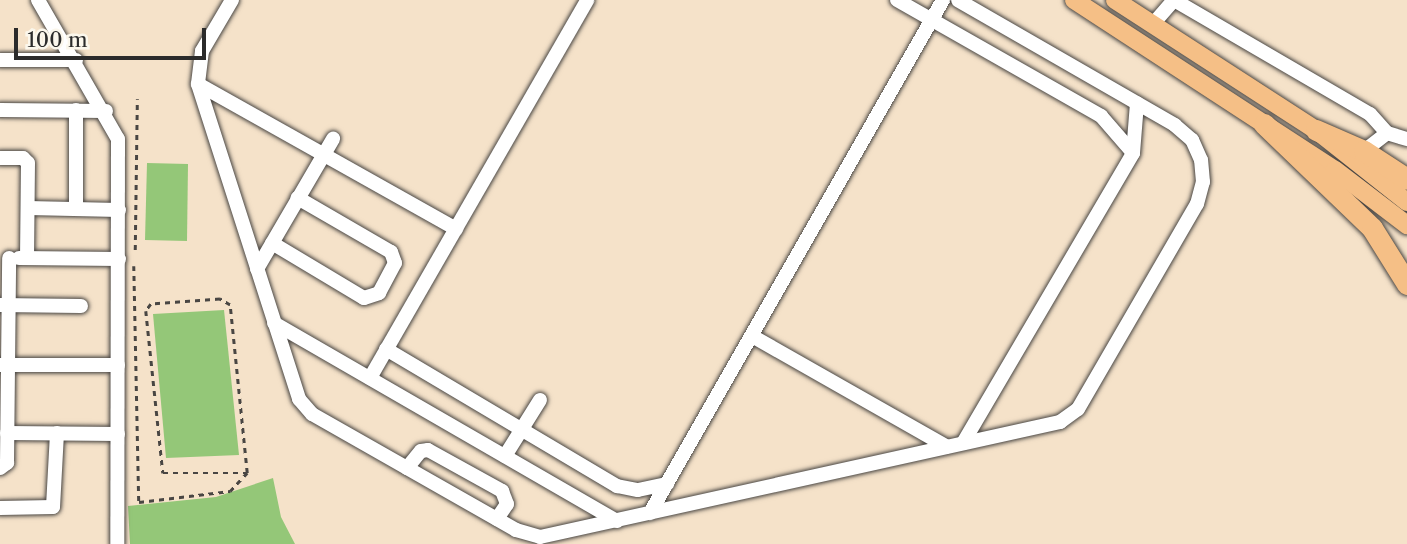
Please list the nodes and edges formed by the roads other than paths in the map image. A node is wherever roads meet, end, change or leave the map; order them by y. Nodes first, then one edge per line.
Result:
1 (38, 0) edge
2 (232, 0) edge
3 (587, 0) edge
4 (897, 0) edge
5 (943, 0) edge
6 (958, 0) edge
7 (1074, 0) edge
8 (1115, 0) edge
9 (932, 20) junction
10 (1153, 24) junction
11 (0, 60) edge
12 (76, 60) junction
13 (198, 84) junction
14 (1137, 103) junction
15 (0, 110) edge
16 (76, 110) junction
17 (106, 111) junction
18 (1264, 124) junction
19 (1316, 130) junction
20 (1387, 133) junction
21 (333, 139) dead end
22 (1407, 139) edge
23 (1364, 151) junction
24 (1133, 153) junction
25 (323, 155) junction
26 (0, 158) edge
27 (1407, 179) edge
28 (298, 198) junction
29 (1407, 202) edge
30 (28, 208) junction
31 (76, 209) junction
32 (119, 210) junction
33 (1407, 225) edge
34 (456, 229) junction
35 (272, 243) junction
36 (4, 258) edge
37 (27, 258) junction
38 (119, 259) junction
39 (257, 269) junction
40 (1407, 284) edge
41 (4, 305) edge
42 (81, 306) dead end
43 (274, 323) junction
44 (751, 336) junction
45 (386, 349) junction
46 (3, 365) edge
47 (118, 365) junction
48 (370, 378) junction
49 (540, 400) dead end
50 (522, 429) junction
51 (7, 433) junction
52 (57, 433) junction
53 (118, 434) junction
54 (963, 443) junction
55 (947, 447) junction
56 (505, 456) junction
57 (0, 468) edge
58 (407, 468) junction
59 (667, 484) junction
60 (0, 508) edge
61 (650, 513) junction
62 (497, 519) junction
63 (617, 521) junction
64 (117, 544) edge

1 - 12 street
2 - 13 street
3 - 34 street
4 - 9 street
5 - 9 street
6 - 14 street
7 - 18 main road
8 - 10 main road
9 - 24 street
9 - 44 street
10 - 19 main road
10 - 20 street
11 - 12 street
12 - 17 street
13 - 25 street
13 - 39 street
14 - 24 street
14 - 54 street
15 - 16 street
16 - 17 street
16 - 31 street
17 - 32 street
18 - 33 main road
18 - 40 highway
19 - 23 highway
19 - 29 main road
20 - 22 street
20 - 23 street
21 - 25 street
23 - 27 highway
24 - 54 street
25 - 28 street
25 - 34 street
26 - 30 street
28 - 35 street
28 - 35 street
30 - 31 street
30 - 37 street
31 - 32 street
32 - 38 street
34 - 45 street
35 - 39 street
36 - 37 street
36 - 41 street
37 - 38 street
38 - 47 street
39 - 43 street
41 - 42 street
41 - 46 street
43 - 48 street
43 - 58 street
44 - 55 street
44 - 59 street
45 - 48 street
45 - 50 street
46 - 47 street
46 - 51 street
47 - 53 street
48 - 56 street
49 - 50 street
50 - 56 street
50 - 59 street
51 - 52 street
51 - 57 street
52 - 53 street
52 - 60 street
53 - 64 street
54 - 55 street
55 - 61 street
56 - 63 street
58 - 62 street
58 - 62 street
59 - 61 street
61 - 63 street
62 - 63 street

